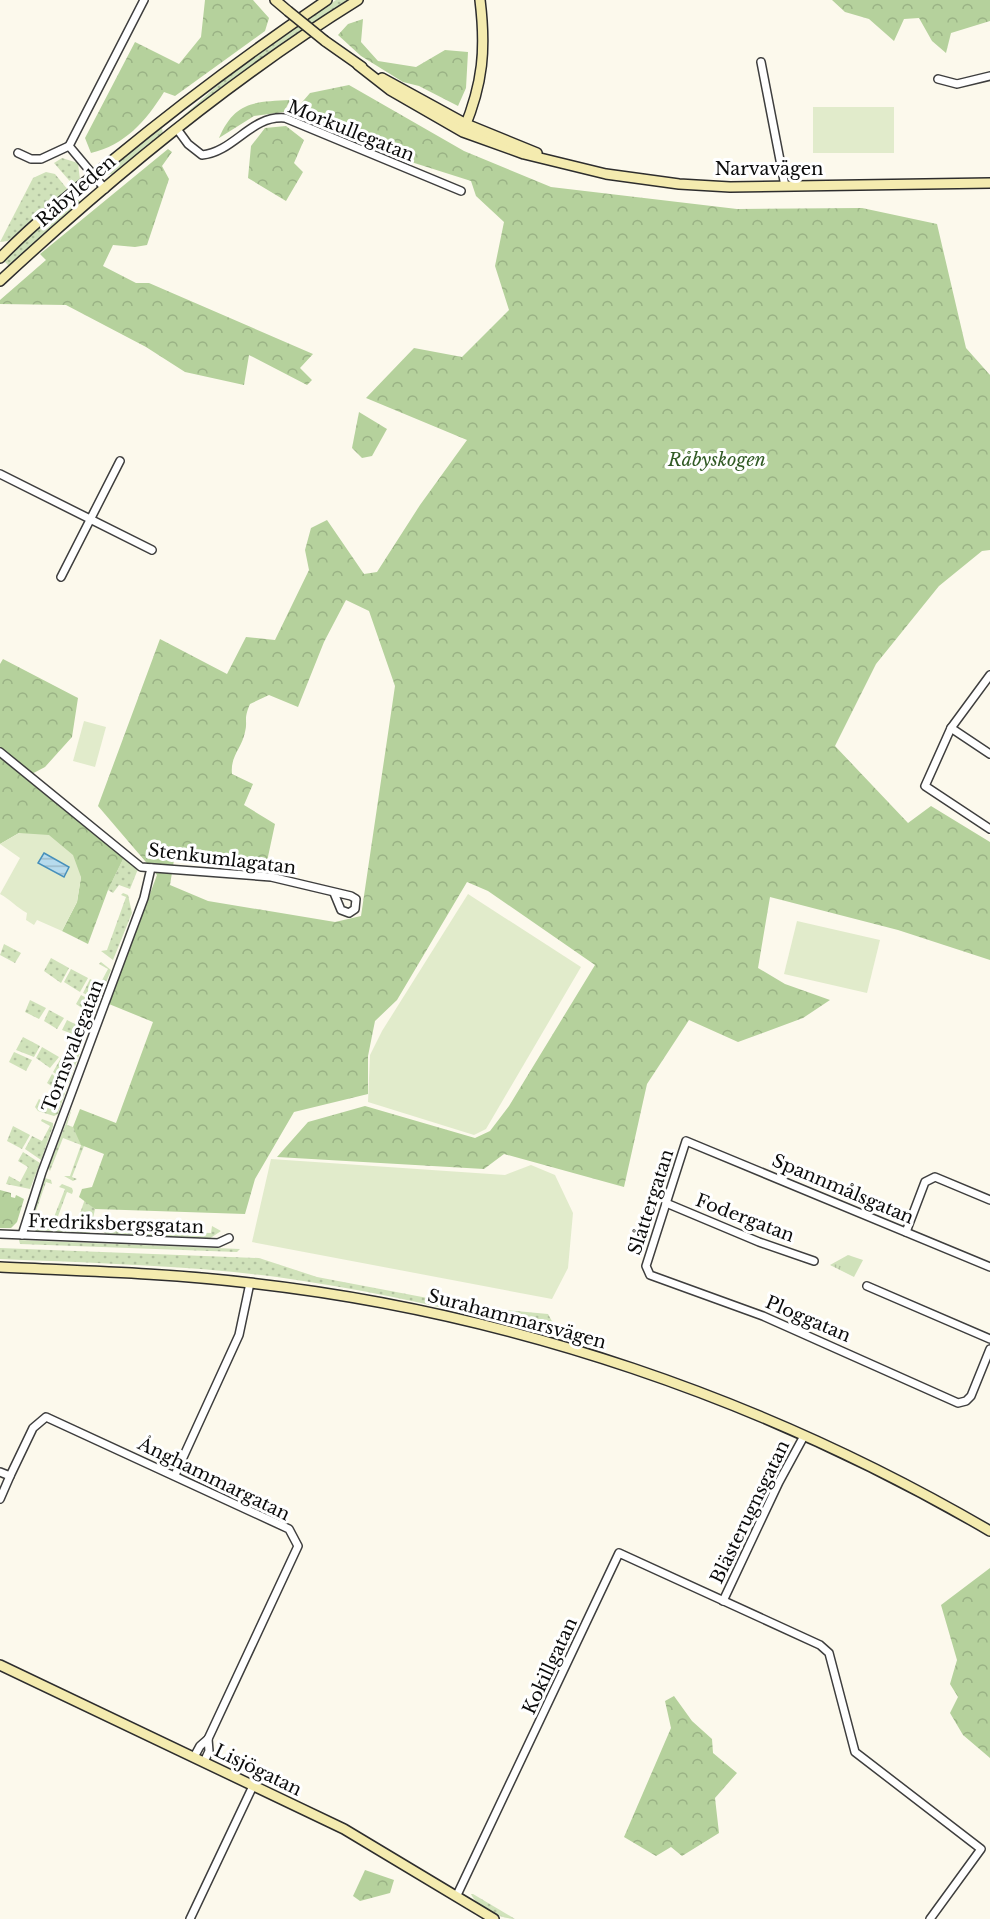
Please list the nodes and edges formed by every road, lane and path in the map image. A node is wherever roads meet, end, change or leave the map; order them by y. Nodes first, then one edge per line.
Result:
1 (144, 0) edge
2 (275, 0) edge
3 (327, 0) edge
4 (358, 0) edge
5 (480, 0) edge
6 (761, 63) dead end
7 (990, 76) edge
8 (938, 79) dead end
9 (166, 116) junction
10 (464, 128) junction
11 (177, 129) junction
12 (69, 146) junction
13 (18, 153) dead end
14 (94, 175) junction
15 (990, 183) edge
16 (785, 186) junction
17 (105, 189) junction
18 (461, 191) dead end
19 (0, 258) edge
20 (0, 282) edge
21 (120, 461) dead end
22 (0, 474) edge
23 (91, 518) junction
24 (152, 550) dead end
25 (61, 577) dead end
26 (990, 676) edge
27 (951, 728) junction
28 (0, 753) edge
29 (990, 754) edge
30 (990, 829) edge
31 (151, 868) junction
32 (334, 892) dead end
33 (685, 1143) joint
34 (990, 1200) edge
35 (666, 1203) junction
36 (906, 1232) junction
37 (0, 1234) edge
38 (22, 1235) junction
39 (230, 1238) dead end
40 (814, 1261) dead end
41 (990, 1267) edge
42 (0, 1268) edge
43 (646, 1270) joint
44 (250, 1283) junction
45 (867, 1286) dead end
46 (990, 1340) edge
47 (990, 1349) edge
48 (804, 1436) junction
49 (0, 1472) edge
50 (175, 1475) junction
51 (10, 1476) junction
52 (0, 1499) edge
53 (990, 1532) edge
54 (723, 1601) junction
55 (0, 1665) edge
56 (208, 1739) junction
57 (194, 1757) junction
58 (204, 1762) junction
59 (253, 1786) junction
60 (457, 1895) junction
61 (190, 1919) edge
62 (494, 1919) edge
63 (930, 1919) edge

1 - 12 street
2 - 10 main road, Narvavägen, bridge
3 - 9 main road, Råbyleden
4 - 11 main road, Råbyleden
5 - 10 main road
6 - 16 street
7 - 8 street
9 - 11 main road
9 - 14 main road, Råbyleden
10 - 16 main road, Narvavägen
11 - 17 main road, Råbyleden
11 - 18 street, Morkullegatan
12 - 13 street
12 - 14 street
14 - 17 street
14 - 19 main road, Råbyleden
15 - 16 main road, Narvavägen
17 - 20 main road, Råbyleden
21 - 23 street
22 - 23 street
23 - 24 street
23 - 25 street
26 - 27 street
27 - 29 street
27 - 30 street
28 - 31 street, Stenkumlagatan
31 - 32 street, Stenkumlagatan
31 - 38 street, Tornsvalegatan
33 - 35 street, Slåttergatan
33 - 36 street, Spannmålsgatan
34 - 36 street
35 - 40 street, Fodergatan
35 - 43 street, Slåttergatan
36 - 41 street, Spannmålsgatan
37 - 38 street, Fredriksbergsgatan
38 - 39 street, Fredriksbergsgatan
42 - 44 main road, Surahammarsvägen
43 - 47 street, Ploggatan
44 - 48 main road, Surahammarsvägen
44 - 50 street
45 - 46 street
48 - 53 main road, Surahammarsvägen
48 - 54 street, Blästerugnsgatan
49 - 51 street
50 - 51 street, Ånghammargatan
50 - 56 street, Ånghammargatan
51 - 52 street
54 - 60 street, Kokillgatan
54 - 63 street
55 - 57 main road, Lisjögatan
56 - 57 street, Ånghammargatan
56 - 58 street, Ånghammargatan
57 - 58 main road, Lisjögatan
58 - 59 main road, Lisjögatan
59 - 60 main road, Lisjögatan
59 - 61 street
60 - 62 main road, Lisjögatan

